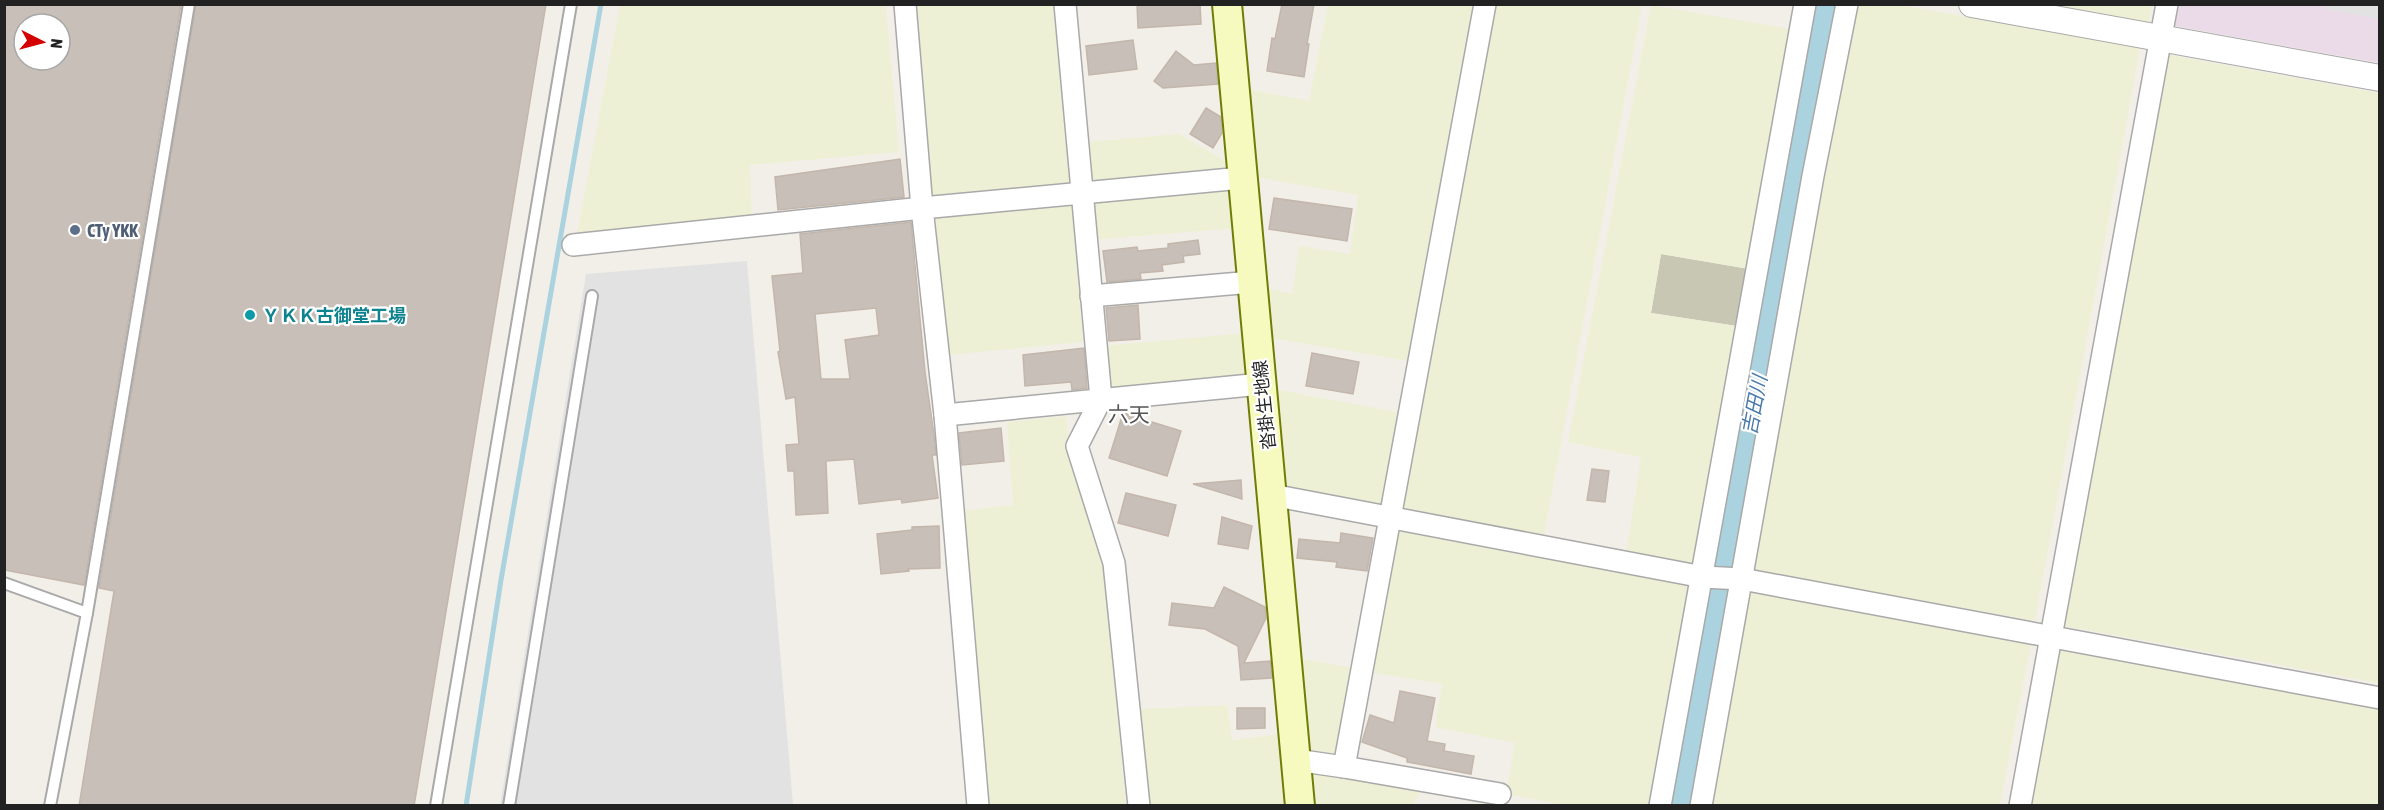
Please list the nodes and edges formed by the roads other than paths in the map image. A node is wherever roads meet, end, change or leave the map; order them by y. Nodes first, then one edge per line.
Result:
1 (189, 4) edge
2 (571, 4) edge
3 (904, 4) edge
4 (1065, 4) edge
5 (1227, 4) edge
6 (1485, 4) edge
7 (1805, 4) edge
8 (1847, 4) edge
9 (1972, 4) edge
10 (2167, 4) edge
11 (2161, 37) junction
12 (2379, 78) edge
13 (1242, 178) junction
14 (1082, 193) junction
15 (922, 207) junction
16 (573, 245) dead end
17 (1252, 282) junction
18 (592, 296) dead end
19 (1091, 296) junction
20 (1261, 384) junction
21 (1101, 399) junction
22 (945, 416) junction
23 (1272, 495) junction
24 (1390, 519) junction
25 (1704, 577) junction
26 (1742, 579) junction
27 (4, 584) edge
28 (87, 613) junction
29 (2051, 636) junction
30 (2379, 698) edge
31 (1296, 760) junction
32 (1344, 767) junction
33 (1500, 794) dead end
34 (50, 806) edge
35 (436, 806) edge
36 (509, 806) edge
37 (978, 806) edge
38 (1139, 806) edge
39 (1300, 806) edge
40 (1660, 806) edge
41 (1701, 806) edge
42 (2020, 806) edge

1 - 28 lane
2 - 35 lane
3 - 15 street
4 - 14 street
5 - 13 main road, 沓掛生地線
6 - 24 street
7 - 25 street
8 - 26 street
9 - 11 street
10 - 11 street
11 - 12 street
11 - 29 street
13 - 14 street
13 - 17 main road, 沓掛生地線
14 - 15 street
14 - 19 street
15 - 16 street
15 - 22 street
17 - 19 street
17 - 20 main road, 沓掛生地線
18 - 36 lane
19 - 21 street
20 - 21 street
20 - 23 main road, 沓掛生地線
21 - 22 street
21 - 38 street
22 - 37 street
23 - 24 street
23 - 31 main road, 沓掛生地線
24 - 25 street
24 - 32 street
25 - 26 street
25 - 40 street
26 - 29 street
26 - 41 street
27 - 28 lane
28 - 34 lane
29 - 30 street
29 - 42 street
31 - 32 street
31 - 39 main road, 沓掛生地線
32 - 33 street

